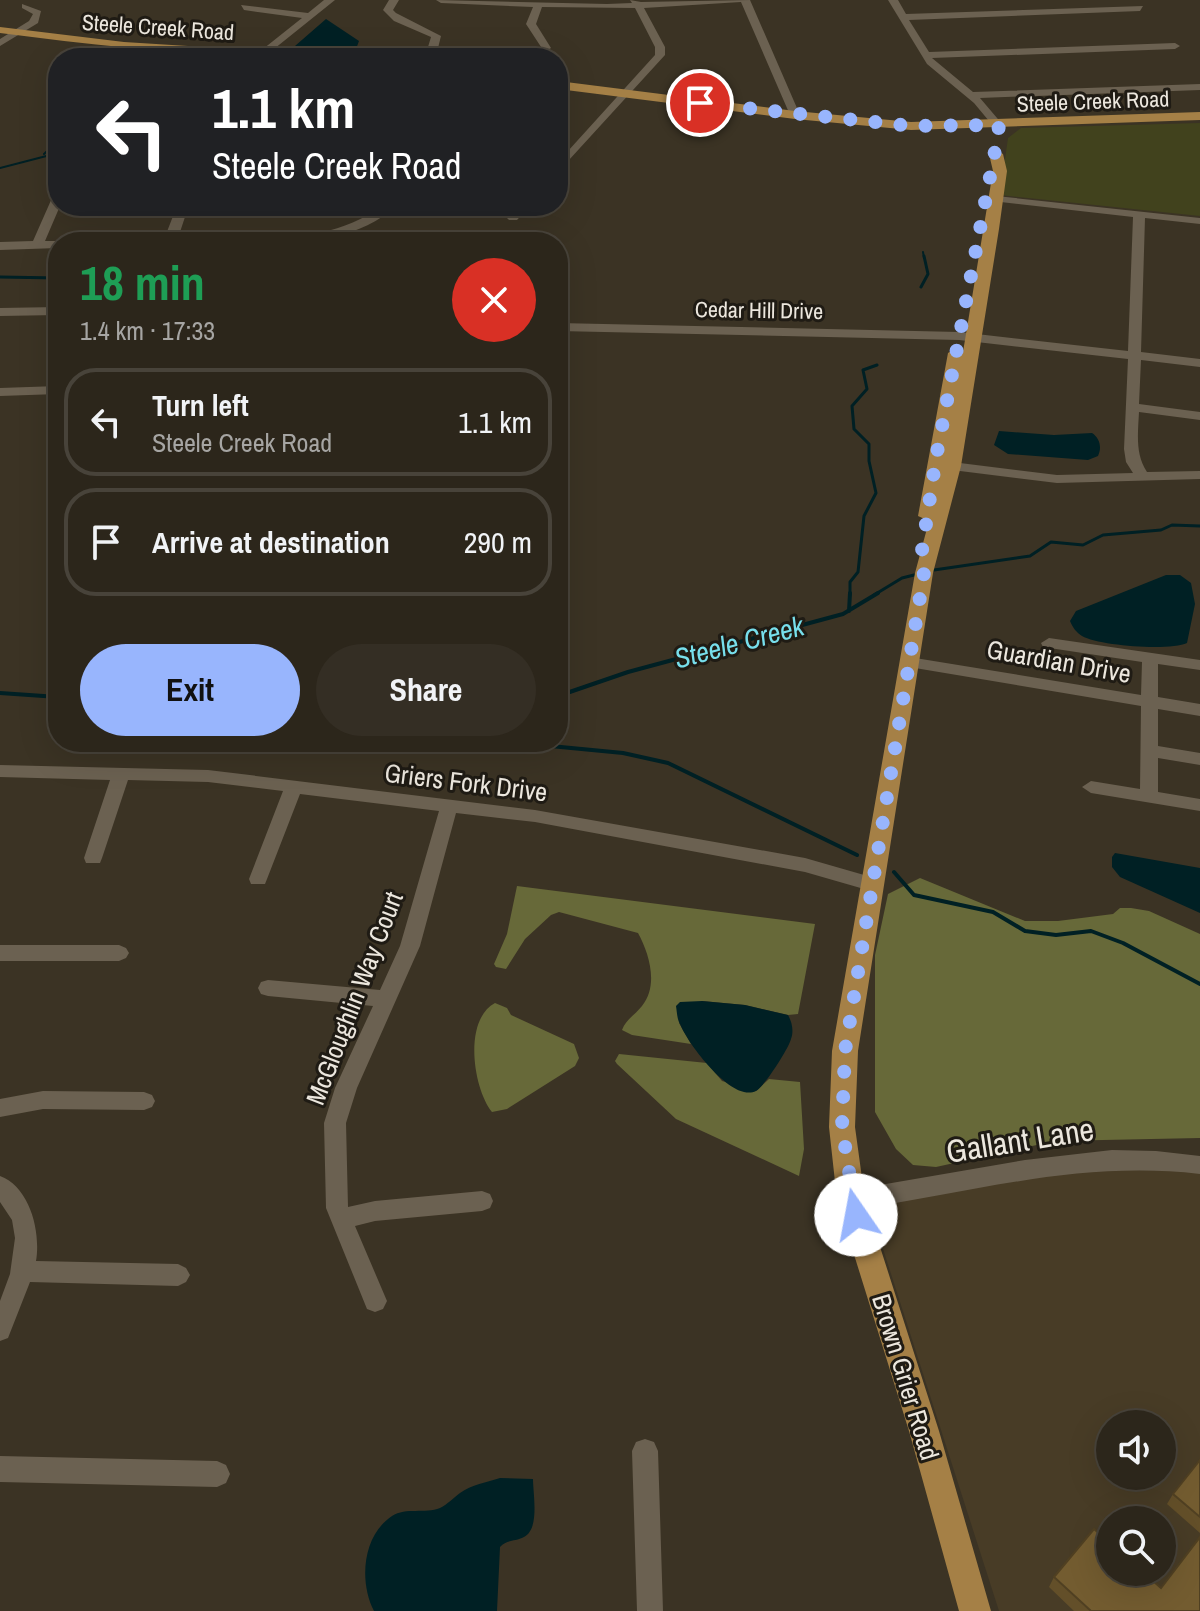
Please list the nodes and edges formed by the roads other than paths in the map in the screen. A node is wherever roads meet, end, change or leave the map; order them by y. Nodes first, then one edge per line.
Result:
1 (330, 0) edge
2 (394, 0) edge
3 (441, 0) edge
4 (738, 0) edge
5 (745, 0) edge
6 (893, 0) edge
7 (636, 3) edge
8 (538, 5) junction
9 (25, 6) dead end
10 (244, 7) dead end
11 (1140, 8) dead end
12 (311, 16) junction
13 (903, 17) junction
14 (0, 30) edge
15 (18, 33) junction
16 (0, 43) edge
17 (124, 46) joint
18 (1175, 46) dead end
19 (154, 48) edge
20 (270, 48) edge
21 (433, 48) edge
22 (546, 48) dead end
23 (926, 55) junction
24 (568, 86) edge
25 (1200, 87) edge
26 (627, 94) junction
27 (971, 95) junction
28 (795, 115) junction
29 (1200, 116) edge
30 (998, 125) junction
31 (996, 154) junction
32 (568, 157) edge
33 (996, 199) junction
34 (1139, 214) junction
35 (50, 216) edge
36 (378, 216) edge
37 (1200, 221) edge
38 (339, 232) edge
39 (48, 244) edge
40 (37, 245) junction
41 (0, 246) edge
42 (48, 311) edge
43 (650, 311) dead end
44 (0, 312) edge
45 (766, 313) dead end
46 (881, 316) dead end
47 (568, 327) edge
48 (650, 329) junction
49 (766, 332) junction
50 (885, 335) junction
51 (966, 337) junction
52 (1137, 355) junction
53 (1200, 363) edge
54 (48, 390) edge
55 (949, 391) junction
56 (0, 392) edge
57 (1134, 407) junction
58 (1200, 416) edge
59 (952, 466) junction
60 (1200, 475) edge
61 (1143, 477) junction
62 (924, 573) junction
63 (1049, 643) dead end
64 (1150, 658) junction
65 (909, 662) junction
66 (1200, 665) edge
67 (1150, 702) junction
68 (1200, 710) edge
69 (1150, 751) junction
70 (1200, 759) edge
71 (0, 771) edge
72 (121, 774) junction
73 (294, 787) junction
74 (1091, 787) dead end
75 (1149, 797) junction
76 (1200, 805) edge
77 (449, 807) junction
78 (93, 858) dead end
79 (258, 879) dead end
80 (871, 884) junction
81 (0, 953) edge
82 (119, 953) dead end
83 (268, 988) dead end
84 (386, 999) junction
85 (144, 1101) dead end
86 (0, 1108) edge
87 (1200, 1165) edge
88 (0, 1186) edge
89 (851, 1200) junction
90 (482, 1201) dead end
91 (341, 1219) junction
92 (22, 1271) junction
93 (178, 1275) dead end
94 (375, 1301) dead end
95 (0, 1330) edge
96 (645, 1451) dead end
97 (0, 1469) edge
98 (217, 1474) dead end
99 (650, 1611) edge
100 (975, 1611) edge

1 - 12 street
2 - 21 street
3 - 8 street
4 - 7 street
5 - 28 street
6 - 13 street
7 - 8 street
7 - 26 street
8 - 22 street
9 - 15 street
10 - 12 street
11 - 13 street
12 - 20 street
13 - 23 street
14 - 15 main road, Steele Creek Road
15 - 16 street
15 - 17 main road, Steele Creek Road
17 - 19 main road, Steele Creek Road
18 - 23 street
23 - 27 street
24 - 26 main road, Steele Creek Road
25 - 27 street
26 - 28 main road, Steele Creek Road
26 - 32 street
27 - 30 street
28 - 30 main road, Steele Creek Road
29 - 30 main road, Steele Creek Road
30 - 31 main road, Brown Grier Road
31 - 33 main road, Brown Grier Road
31 - 51 main road, Brown Grier Road
33 - 34 street
33 - 51 main road, Brown Grier Road
34 - 37 street
34 - 52 street
35 - 40 street
36 - 38 street
39 - 40 street
40 - 41 street
42 - 44 street
43 - 48 street
45 - 49 street
46 - 50 street
47 - 48 street, Cedar Hill Drive
48 - 49 street, Cedar Hill Drive
49 - 50 street, Cedar Hill Drive
50 - 51 street, Cedar Hill Drive
51 - 52 street, Cedar Hill Drive
51 - 55 main road, Brown Grier Road
51 - 59 main road, Brown Grier Road
52 - 53 street, Cedar Hill Drive
52 - 57 street
54 - 56 street
55 - 59 main road
55 - 62 main road, Brown Grier Road
57 - 58 street
57 - 61 street
59 - 61 street
59 - 62 main road, Brown Grier Road
60 - 61 street
62 - 65 main road, Brown Grier Road
63 - 64 street
64 - 66 street
64 - 67 street
65 - 67 street, Guardian Drive
65 - 80 main road, Brown Grier Road
67 - 68 street, Guardian Drive
67 - 69 street
69 - 70 street
69 - 75 street
71 - 72 street, Griers Fork Drive
72 - 73 street, Griers Fork Drive
72 - 78 street
73 - 77 street, Griers Fork Drive
73 - 79 street
74 - 75 street
75 - 76 street
77 - 80 street, Griers Fork Drive
77 - 84 street, McGloughlin Way Court
80 - 89 main road, Brown Grier Road
81 - 82 street
83 - 84 street
84 - 91 street, McGloughlin Way Court
85 - 86 street
87 - 89 street, Gallant Lane
88 - 92 street
89 - 100 main road, Brown Grier Road
90 - 91 street
91 - 94 street, McGloughlin Way Court
92 - 93 street
92 - 95 street
96 - 99 street
97 - 98 street

